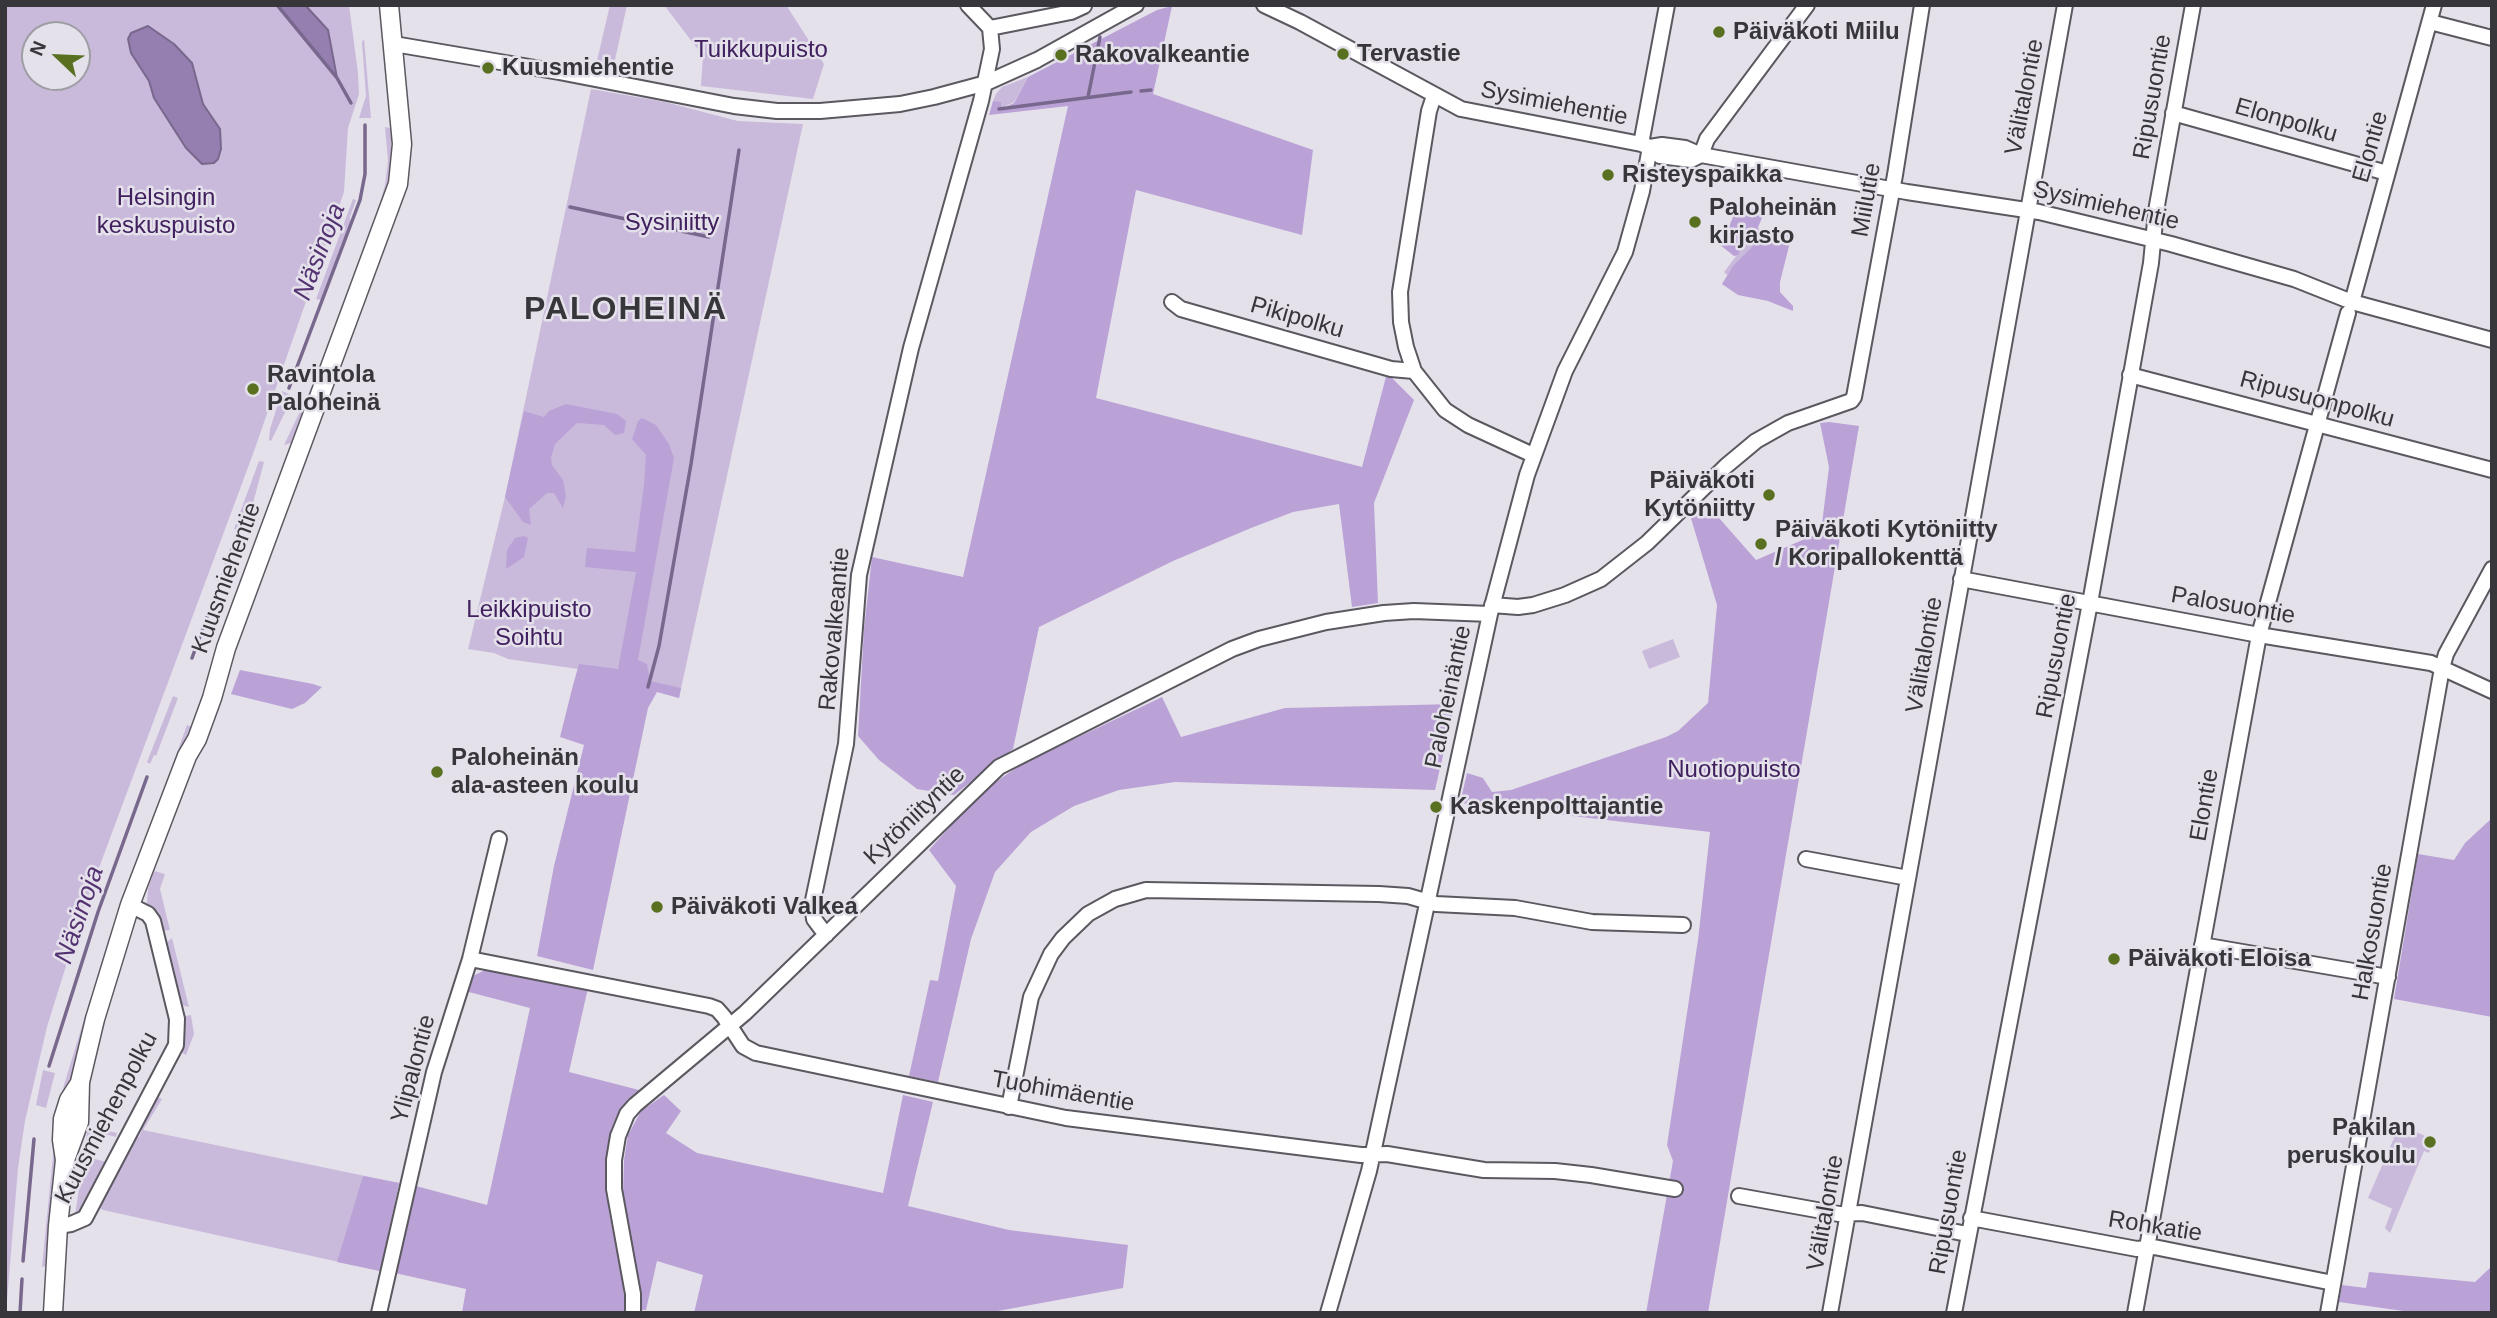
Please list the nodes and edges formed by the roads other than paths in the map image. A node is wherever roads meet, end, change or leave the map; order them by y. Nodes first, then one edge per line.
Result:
1 (389, 5) edge
2 (968, 5) edge
3 (1136, 5) edge
4 (1264, 5) edge
5 (1667, 5) edge
6 (1807, 5) edge
7 (1922, 5) edge
8 (2065, 5) edge
9 (2193, 5) edge
10 (2434, 5) edge
11 (1084, 6) edge
12 (2430, 22) junction
13 (990, 28) junction
14 (2492, 38) edge
15 (394, 44) junction
16 (986, 83) junction
17 (1434, 96) junction
18 (2173, 113) junction
19 (1646, 145) junction
20 (1701, 155) junction
21 (2387, 173) junction
22 (1892, 189) junction
23 (2027, 210) junction
24 (2153, 240) junction
25 (1172, 302) dead end
26 (2350, 307) junction
27 (2492, 340) edge
28 (1414, 371) junction
29 (2130, 375) junction
30 (1851, 401) joint
31 (2317, 423) junction
32 (1533, 454) junction
33 (2492, 470) edge
34 (2492, 569) edge
35 (1961, 579) junction
36 (2090, 603) junction
37 (1491, 609) junction
38 (2259, 635) junction
39 (2442, 668) junction
40 (2492, 691) edge
41 (499, 839) dead end
42 (1806, 859) dead end
43 (1908, 878) junction
44 (1427, 900) junction
45 (131, 905) junction
46 (1683, 925) dead end
47 (826, 934) junction
48 (2202, 945) junction
49 (470, 959) junction
50 (2388, 977) junction
51 (730, 1026) junction
52 (1009, 1107) junction
53 (1371, 1154) junction
54 (1675, 1189) dead end
55 (1738, 1196) dead end
56 (1849, 1213) junction
57 (1970, 1218) junction
58 (58, 1226) junction
59 (1967, 1234) junction
60 (2146, 1249) junction
61 (2333, 1283) junction
62 (53, 1313) edge
63 (379, 1313) edge
64 (633, 1313) edge
65 (1328, 1313) edge
66 (1830, 1313) edge
67 (1954, 1313) edge
68 (2135, 1313) edge
69 (2328, 1313) edge

1 - 15 main road, Kuusmiehentie
2 - 13 street
3 - 16 street
4 - 17 street, Sysimiehentie
5 - 19 street, Paloheinäntie
6 - 20 street
7 - 22 street, Miilutie
8 - 23 street, Välitalontie
9 - 18 street, Ripusuontie
10 - 12 street, Elontie
11 - 13 street
12 - 14 street
12 - 21 street, Elontie
13 - 16 street, Rakovalkeantie
15 - 16 street
15 - 45 main road, Kuusmiehentie
16 - 47 street, Rakovalkeantie
17 - 19 street, Sysimiehentie
17 - 28 street
18 - 21 street, Elonpolku
18 - 24 street, Ripusuontie
19 - 20 street, Sysimiehentie
19 - 32 street, Paloheinäntie
20 - 22 street, Sysimiehentie
21 - 26 street, Elontie
22 - 23 street, Sysimiehentie
22 - 30 street, Miilutie
23 - 24 street, Sysimiehentie
23 - 35 street, Välitalontie
24 - 26 street, Sysimiehentie
24 - 29 street, Ripusuontie
25 - 28 street, Pikipolku
26 - 27 street, Sysimiehentie
26 - 31 street, Elontie
28 - 32 street
29 - 31 street, Ripusuonpolku
29 - 36 street, Ripusuontie
30 - 37 street, Kytöniityntie
31 - 33 street, Ripusuonpolku
31 - 38 street, Elontie
32 - 37 street, Paloheinäntie
34 - 39 street, Halkosuontie
35 - 36 street, Palosuontie
35 - 43 street, Välitalontie
36 - 38 street, Palosuontie
36 - 57 street, Ripusuontie
37 - 44 street, Paloheinäntie
37 - 47 street, Kytöniityntie
38 - 39 street, Palosuontie
38 - 48 street, Elontie
39 - 40 street, Palosuontie
39 - 50 street, Halkosuontie
41 - 49 street, Ylipalontie
42 - 43 street
43 - 56 street, Välitalontie
44 - 46 street
44 - 52 street
44 - 53 street, Paloheinäntie
45 - 58 main road, Kuusmiehentie
45 - 58 street, Kuusmiehenpolku
47 - 51 street, Kytöniityntie
48 - 50 street
48 - 60 street, Elontie
49 - 51 street, Tuohimäentie
49 - 63 street, Ylipalontie
50 - 61 street, Halkosuontie
51 - 52 street, Tuohimäentie
51 - 64 street, Kytöniityntie
52 - 53 street, Tuohimäentie
53 - 54 street, Tuohimäentie
53 - 65 street, Paloheinäntie
55 - 56 street
56 - 59 street
56 - 66 street, Välitalontie
57 - 59 street, Ripusuontie
57 - 60 street, Rohkatie
58 - 62 main road, Kuusmiehentie
59 - 67 street, Ripusuontie
60 - 61 street, Rohkatie
60 - 68 street, Elontie
61 - 69 street, Halkosuontie

